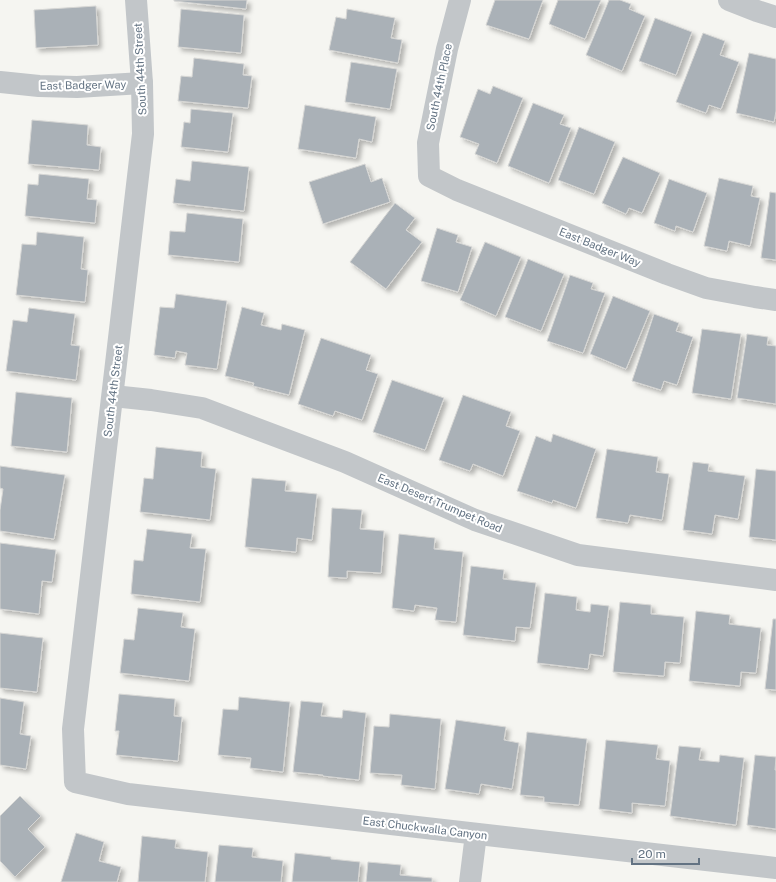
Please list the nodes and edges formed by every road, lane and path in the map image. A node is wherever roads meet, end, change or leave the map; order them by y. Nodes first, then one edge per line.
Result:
1 (136, 0) edge
2 (460, 0) edge
3 (729, 0) edge
4 (776, 17) edge
5 (0, 82) edge
6 (142, 84) junction
7 (429, 176) joint
8 (776, 300) edge
9 (113, 396) junction
10 (776, 580) edge
11 (75, 782) joint
12 (476, 834) junction
13 (776, 868) edge
14 (470, 882) edge

1 - 6 street, South 44th Street
2 - 7 street, South 44th Place
3 - 4 street
5 - 6 street, East Badger Way
6 - 9 street, South 44th Street
7 - 8 street, East Badger Way
9 - 10 street, East Desert Trumpet Road
9 - 11 street, South 44th Street
11 - 12 street, East Chuckwalla Canyon
12 - 13 street, East Chuckwalla Canyon
12 - 14 street

